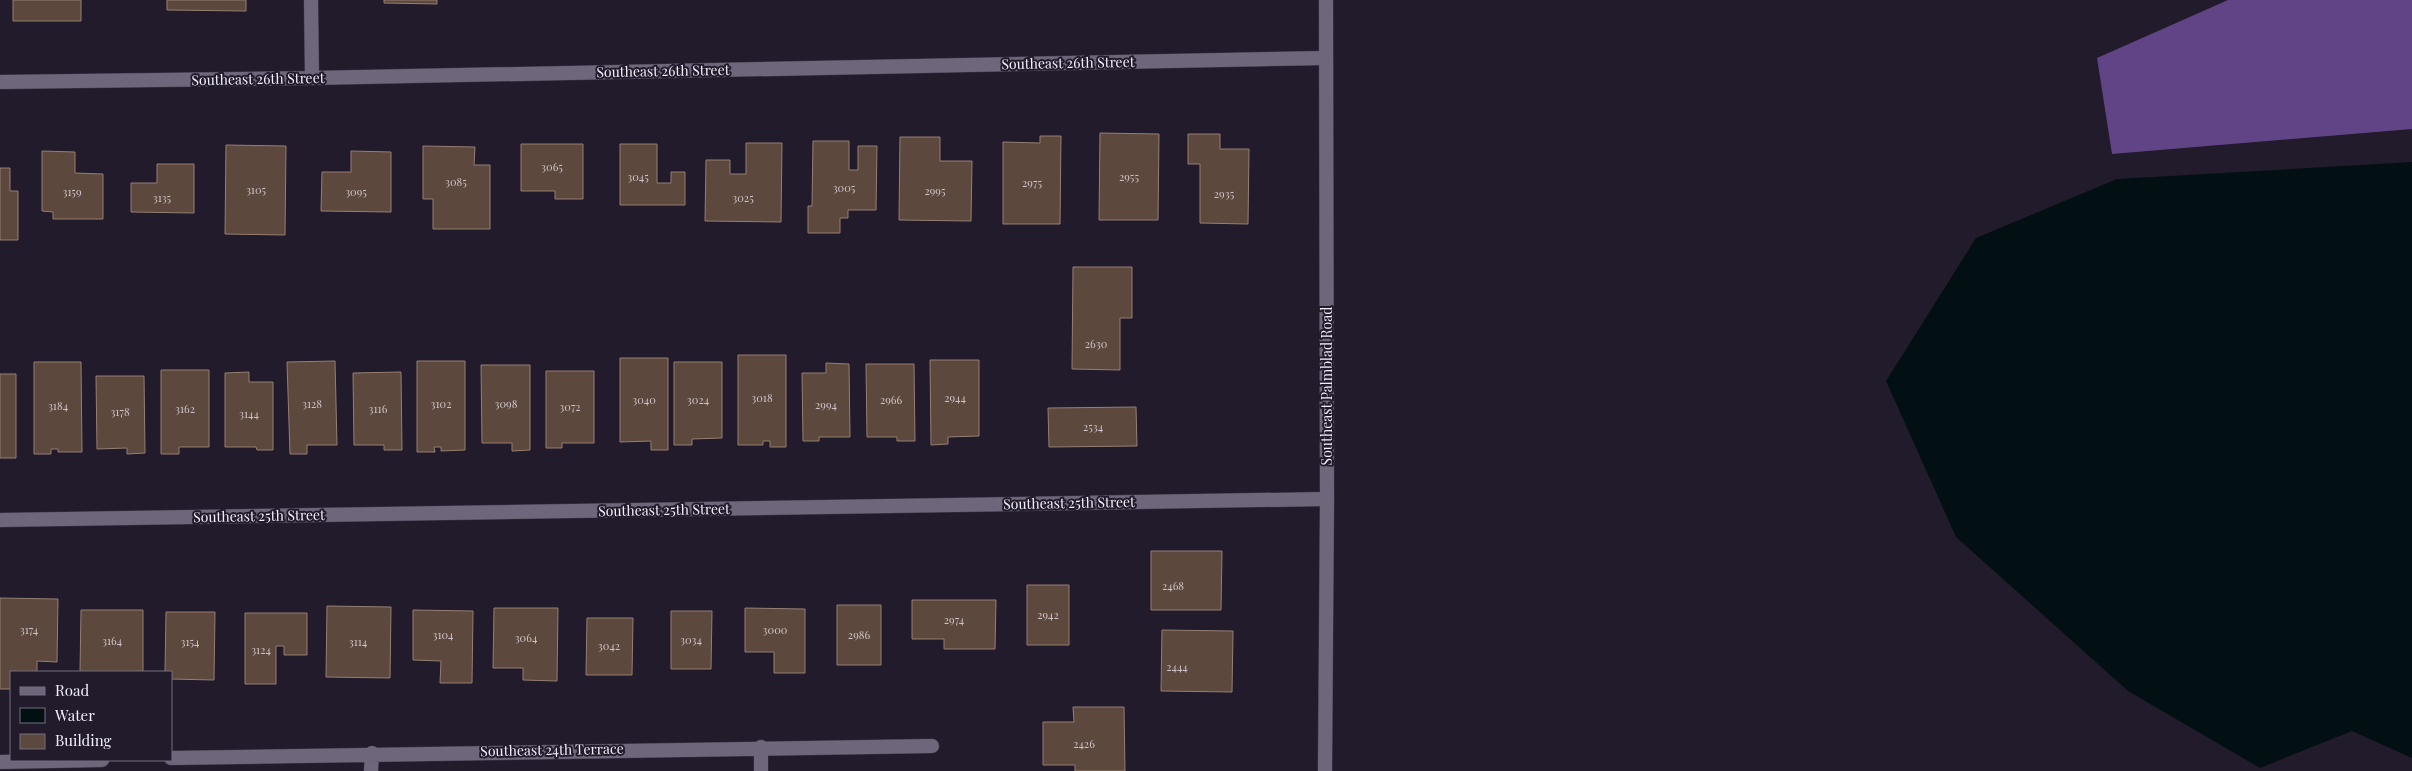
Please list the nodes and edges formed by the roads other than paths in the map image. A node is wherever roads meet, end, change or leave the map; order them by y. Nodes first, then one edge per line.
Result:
1 (312, 0) edge
2 (1326, 0) edge
3 (1326, 58) junction
4 (312, 78) junction
5 (0, 82) edge
6 (1327, 499) junction
7 (0, 520) edge
8 (932, 746) dead end
9 (761, 747) junction
10 (372, 754) junction
11 (172, 758) edge
12 (51, 761) edge
13 (0, 762) edge
14 (371, 771) edge
15 (761, 771) edge
16 (1324, 771) edge

1 - 4 street
2 - 3 street, Southeast Palmblad Road
3 - 4 street, Southeast 26th Street
3 - 6 street, Southeast Palmblad Road
4 - 5 street, Southeast 26th Street
6 - 7 street, Southeast 25th Street
6 - 16 street, Southeast Palmblad Road
8 - 9 street, Southeast 24th Terrace
9 - 10 street, Southeast 24th Terrace
9 - 15 street
10 - 11 street, Southeast 24th Terrace
10 - 14 street
12 - 13 street

